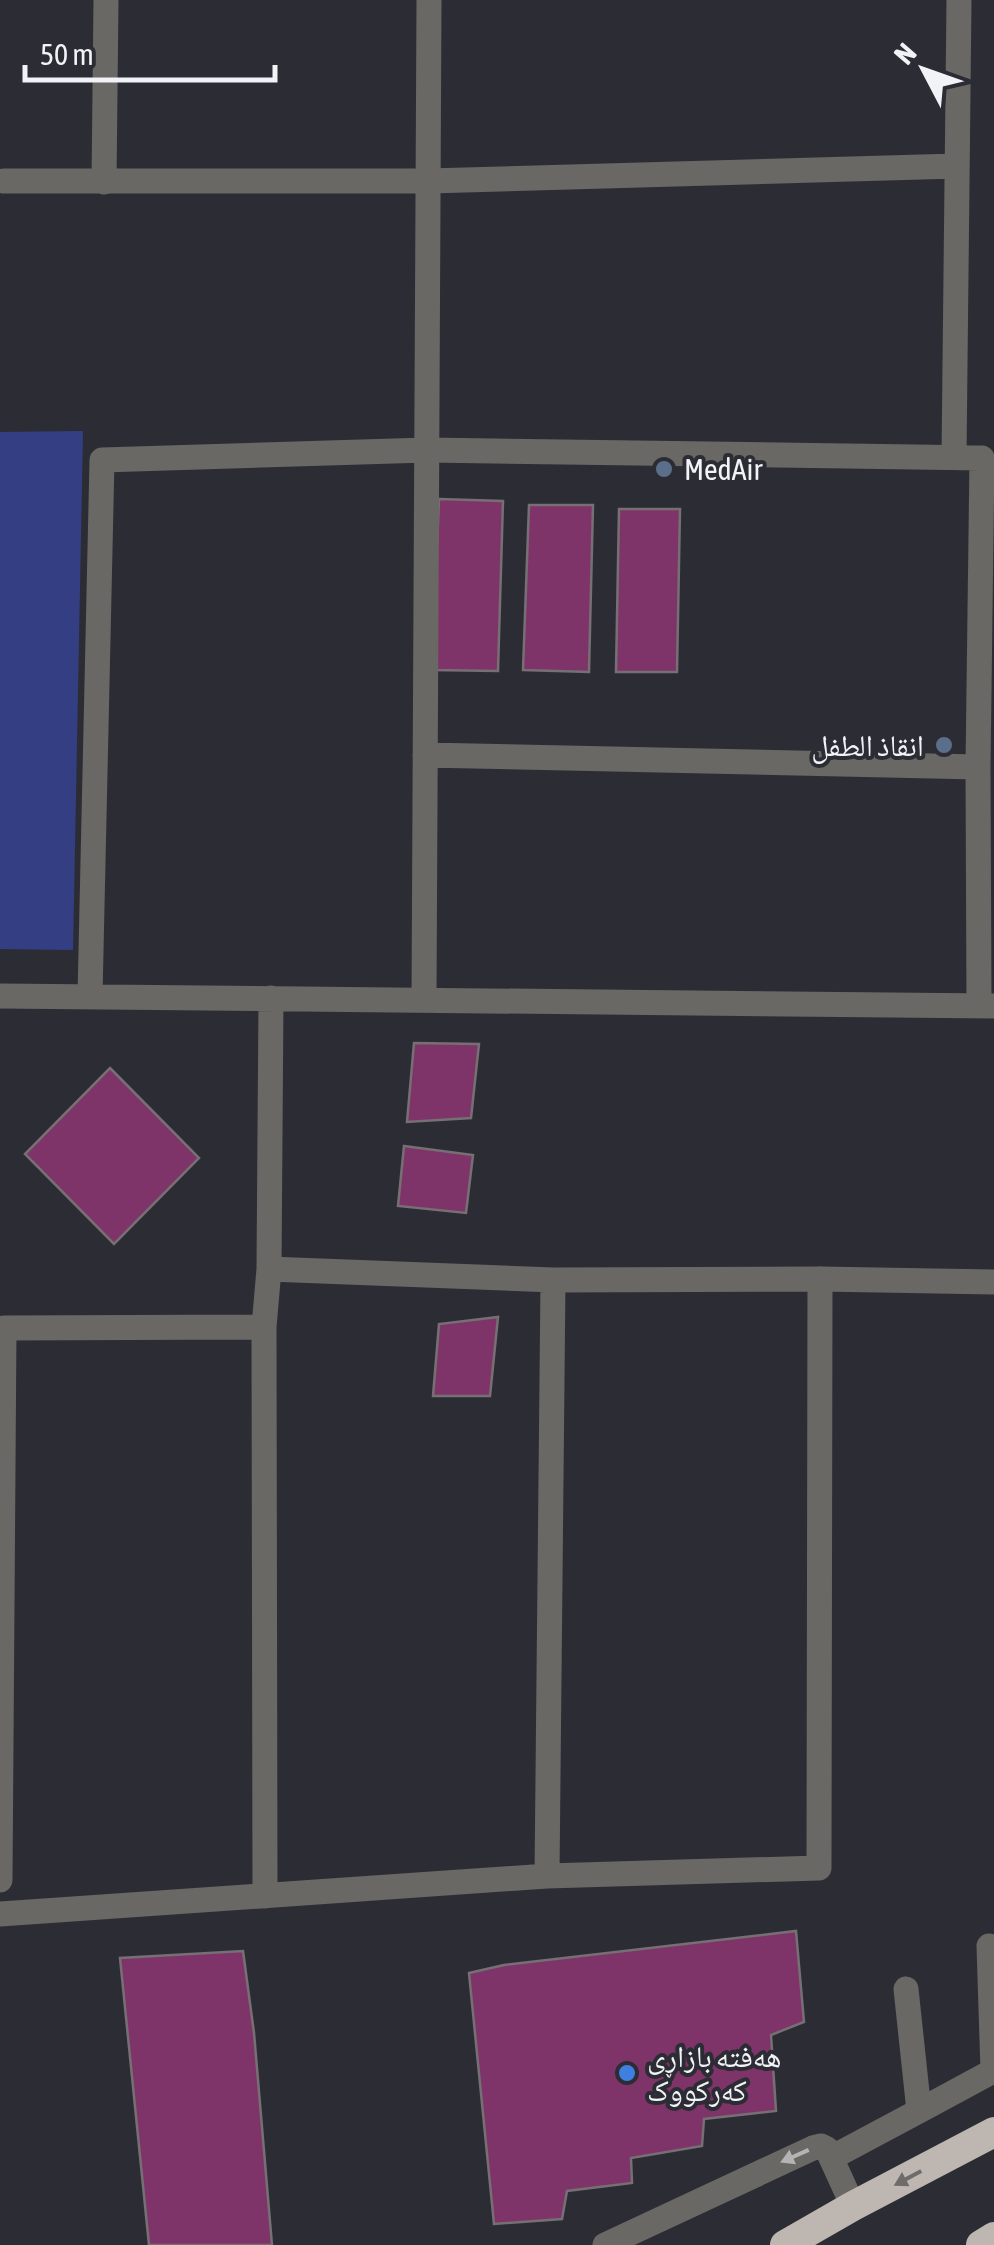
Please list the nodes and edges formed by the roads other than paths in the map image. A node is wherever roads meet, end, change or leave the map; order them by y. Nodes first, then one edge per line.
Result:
1 (106, 0) edge
2 (429, 0) edge
3 (959, 0) edge
4 (957, 166) junction
5 (4, 180) dead end
6 (428, 181) junction
7 (104, 182) junction
8 (427, 450) junction
9 (954, 458) junction
10 (425, 755) junction
11 (978, 767) junction
12 (0, 996) edge
13 (90, 996) junction
14 (271, 998) junction
15 (424, 1000) junction
16 (987, 1006) edge
17 (269, 1269) junction
18 (820, 1278) junction
19 (552, 1280) junction
20 (994, 1282) edge
21 (264, 1326) junction
22 (548, 1876) junction
23 (0, 1880) edge
24 (265, 1896) junction
25 (0, 1914) edge
26 (989, 1946) dead end
27 (906, 1989) dead end
28 (994, 2072) edge
29 (919, 2111) junction
30 (994, 2132) edge
31 (831, 2158) junction
32 (853, 2206) junction
33 (994, 2237) edge
34 (605, 2245) edge
35 (785, 2245) edge
36 (981, 2245) edge

1 - 7 street
2 - 6 street
3 - 4 street
4 - 6 street
4 - 9 street
5 - 7 street
6 - 7 street
6 - 8 street
8 - 9 street
8 - 10 street
8 - 13 street
9 - 11 street
10 - 11 street
10 - 15 street
11 - 16 street
12 - 13 street
13 - 14 street
14 - 15 street
14 - 17 street
15 - 16 street
17 - 19 street
17 - 21 street
18 - 19 street
18 - 20 street
18 - 22 street
19 - 22 street
21 - 23 street
21 - 24 street
22 - 24 street
24 - 25 street
26 - 28 street
27 - 29 street
28 - 29 street
29 - 31 street
30 -> 32 highway
31 - 32 street
31 -> 34 street
32 - 35 highway
33 - 36 highway

